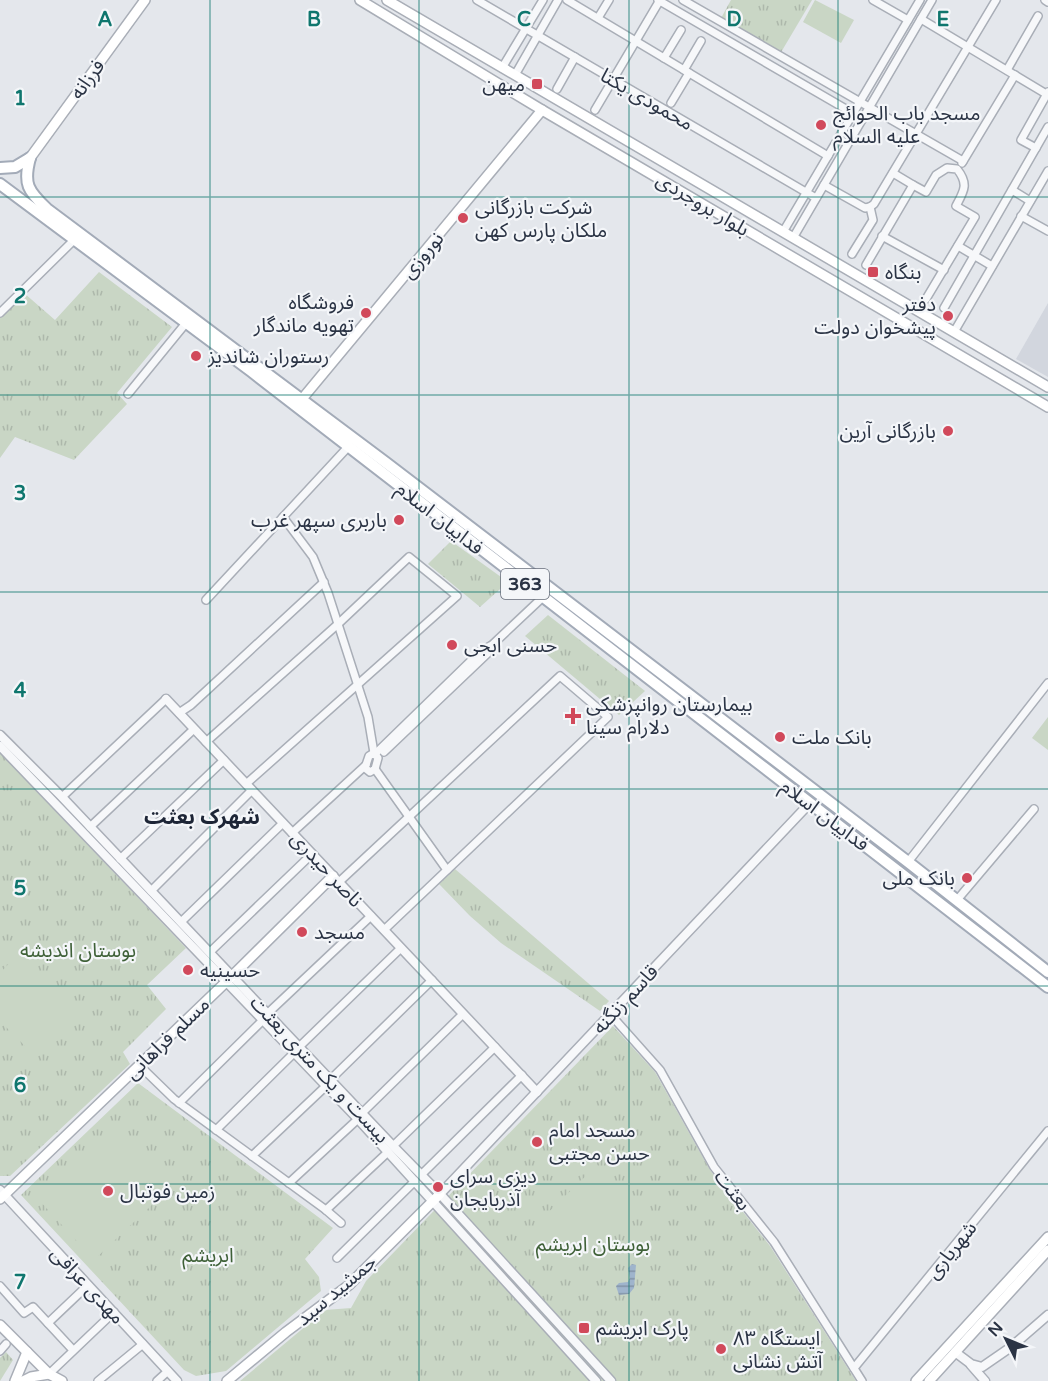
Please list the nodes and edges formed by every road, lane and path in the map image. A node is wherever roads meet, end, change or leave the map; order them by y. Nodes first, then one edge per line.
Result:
1 (145, 0) edge
2 (360, 0) edge
3 (387, 0) edge
4 (477, 0) edge
5 (543, 0) edge
6 (558, 0) edge
7 (567, 0) edge
8 (609, 0) edge
9 (659, 0) edge
10 (683, 0) edge
11 (873, 0) edge
12 (920, 0) edge
13 (932, 0) edge
14 (996, 0) edge
15 (1038, 16) dead end
16 (598, 18) junction
17 (921, 19) junction
18 (908, 20) junction
19 (526, 28) junction
20 (681, 30) dead end
21 (537, 35) junction
22 (636, 41) junction
23 (701, 41) dead end
24 (968, 47) junction
25 (575, 57) junction
26 (664, 58) junction
27 (502, 68) junction
28 (1007, 70) junction
29 (687, 71) junction
30 (515, 75) junction
31 (1015, 75) junction
32 (614, 80) junction
33 (557, 89) dead end
34 (1048, 94) edge
35 (860, 101) junction
36 (671, 103) dead end
37 (870, 107) junction
38 (542, 110) junction
39 (596, 110) dead end
40 (853, 113) junction
41 (863, 119) junction
42 (1048, 127) edge
43 (916, 134) junction
44 (1036, 148) junction
45 (828, 156) junction
46 (30, 158) junction
47 (963, 161) junction
48 (0, 168) edge
49 (957, 169) junction
50 (1048, 171) edge
51 (893, 173) junction
52 (0, 184) edge
53 (824, 185) junction
54 (912, 185) junction
55 (1012, 190) junction
56 (806, 192) junction
57 (816, 198) junction
58 (1030, 201) junction
59 (870, 207) junction
60 (1021, 216) junction
61 (1048, 231) edge
62 (783, 232) junction
63 (882, 236) junction
64 (793, 238) junction
65 (74, 240) junction
66 (958, 246) junction
67 (852, 254) dead end
68 (974, 256) junction
69 (866, 265) dead end
70 (992, 266) junction
71 (944, 270) junction
72 (926, 298) dead end
73 (944, 308) dead end
74 (0, 313) edge
75 (186, 323) junction
76 (954, 332) junction
77 (1048, 387) edge
78 (128, 394) dead end
79 (302, 399) junction
80 (1048, 407) edge
81 (348, 447) junction
82 (283, 517) junction
83 (324, 582) junction
84 (543, 597) junction
85 (206, 600) dead end
86 (338, 624) junction
87 (1048, 683) edge
88 (358, 686) junction
89 (166, 699) joint
90 (179, 713) junction
91 (194, 729) junction
92 (0, 735) edge
93 (206, 742) junction
94 (0, 746) edge
95 (376, 755) junction
96 (224, 760) junction
97 (366, 765) junction
98 (375, 769) junction
99 (249, 787) junction
100 (62, 797) junction
101 (809, 804) junction
102 (1034, 809) dead end
103 (409, 818) junction
104 (283, 823) junction
105 (90, 827) junction
106 (292, 832) junction
107 (312, 854) junction
108 (120, 859) junction
109 (908, 862) junction
110 (447, 870) junction
111 (336, 879) junction
112 (151, 891) junction
113 (957, 900) junction
114 (371, 916) junction
115 (181, 922) junction
116 (384, 930) junction
117 (401, 948) junction
118 (210, 952) junction
119 (1048, 972) edge
120 (229, 979) junction
121 (432, 980) junction
122 (1048, 987) edge
123 (463, 1014) junction
124 (610, 1014) junction
125 (265, 1017) junction
126 (495, 1047) junction
127 (297, 1050) junction
128 (140, 1065) junction
129 (522, 1075) junction
130 (328, 1082) junction
131 (537, 1092) junction
132 (179, 1103) junction
133 (360, 1116) junction
134 (216, 1130) junction
135 (1048, 1131) edge
136 (390, 1149) junction
137 (252, 1156) junction
138 (418, 1178) junction
139 (290, 1183) junction
140 (1, 1194) edge
141 (437, 1197) junction
142 (326, 1210) junction
143 (340, 1223) dead end
144 (1048, 1237) edge
145 (1048, 1250) edge
146 (337, 1258) dead end
147 (88, 1285) junction
148 (0, 1286) edge
149 (114, 1312) junction
150 (1048, 1316) edge
151 (48, 1323) junction
152 (0, 1325) edge
153 (143, 1344) junction
154 (73, 1350) junction
155 (27, 1352) junction
156 (955, 1352) junction
157 (971, 1364) junction
158 (854, 1368) junction
159 (168, 1371) junction
160 (48, 1374) junction
161 (15, 1381) edge
162 (23, 1381) edge
163 (62, 1381) edge
164 (98, 1381) edge
165 (157, 1381) edge
166 (177, 1381) edge
167 (226, 1381) edge
168 (596, 1381) edge
169 (612, 1381) edge
170 (862, 1381) edge
171 (916, 1381) edge
172 (928, 1381) edge
173 (985, 1381) edge

1 - 46 main road, فرزانه
2 - 38 main road, بلوار بروجردی
3 - 27 main road, بلوار بروجردی
4 - 19 street, محمودی یکتا
5 - 19 street
6 - 21 street
7 - 16 street
8 - 16 street
9 - 22 street
9 - 40 street
10 - 35 street
11 - 18 street
12 - 18 street
13 - 17 street
14 - 24 street
15 - 28 street
16 - 22 street
17 - 24 street
17 - 37 street
18 - 35 street
19 - 21 street, محمودی یکتا
19 - 27 street
20 - 26 street
21 - 25 street, محمودی یکتا
21 - 30 street
22 - 26 street
22 - 32 street
23 - 29 street
24 - 28 street
24 - 43 street
25 - 32 street, محمودی یکتا
25 - 33 street
26 - 29 street
27 - 30 main road, بلوار بروجردی
28 - 31 street
29 - 36 street
29 - 45 street
30 - 62 main road, بلوار بروجردی
31 - 34 street
31 - 47 street
32 - 39 street
32 - 56 street, محمودی یکتا
34 - 44 street
35 - 37 street
35 - 40 street
37 - 41 street
37 - 43 street
38 - 79 main road, نوروزی
38 - 80 main road, بلوار بروجردی
40 - 41 street
40 - 45 street
41 - 53 street
42 - 44 street
43 - 47 street
43 - 51 street
44 - 55 street
45 - 56 street
46 - 48 main road
46 - 79 main road, فداییان اسلام / 363
47 - 49 street
49 - 54 street
49 - 66 street
50 - 58 street
51 - 54 street
51 - 59 street
52 - 65 main road, فداییان اسلام / 363
53 - 57 street
53 - 59 street
54 - 63 street
55 - 58 street
55 - 68 street
56 - 57 street, محمودی یکتا
56 - 62 street
57 - 64 street
58 - 60 street
59 - 67 street
60 - 61 street
60 - 70 street
62 - 64 main road, بلوار بروجردی
63 - 69 street
63 - 71 street
64 - 76 main road, بلوار بروجردی
65 - 74 street
65 - 75 main road, فداییان اسلام / 363
66 - 68 street
66 - 71 street
68 - 70 street
68 - 73 street
70 - 76 street
71 - 72 street
75 - 78 street
75 - 81 main road, فداییان اسلام / 363
76 - 77 main road, بلوار بروجردی
79 - 109 main road, فداییان اسلام / 363
81 - 82 street
81 - 84 main road, فداییان اسلام / 363
82 - 83 street
82 - 85 street
83 - 86 street
83 - 90 street
84 - 95 street
84 - 101 main road, فداییان اسلام / 363
86 - 88 street
86 - 88 street
86 - 93 street
87 - 109 street
88 - 95 street
88 - 99 street
89 - 90 street, ناصر حیدری
89 - 100 street
90 - 91 street, ناصر حیدری
91 - 93 street, ناصر حیدری
91 - 105 street
92 - 100 street, بیست و یک متری بعثت
93 - 96 street, ناصر حیدری
94 - 120 street, بیست و یک متری بعثت
95 - 97 street
95 - 98 street
96 - 99 street, ناصر حیدری
96 - 108 street
97 - 98 street
97 - 106 street
98 - 103 street
99 - 104 street, ناصر حیدری
99 - 112 street
100 - 105 street, بیست و یک متری بعثت
101 - 122 main road, فداییان اسلام / 363
101 - 124 street, قاسم زنگنه
102 - 113 street
103 - 110 street
103 - 110 street
103 - 111 street
104 - 106 street, ناصر حیدری
104 - 115 street
105 - 108 street, بیست و یک متری بعثت
106 - 107 street, ناصر حیدری
107 - 111 street, ناصر حیدری
107 - 118 street
108 - 112 street, بیست و یک متری بعثت
109 - 113 main road, فداییان اسلام / 363
110 - 116 street
111 - 114 street, ناصر حیدری
111 - 120 main road, مسلم فراهانی
112 - 115 street, بیست و یک متری بعثت
113 - 119 main road, فداییان اسلام / 363
114 - 116 street, ناصر حیدری
114 - 125 street
115 - 118 street, بیست و یک متری بعثت
116 - 117 street, ناصر حیدری
117 - 121 street, ناصر حیدری
117 - 127 street
118 - 120 street, بیست و یک متری بعثت
120 - 125 street, بیست و یک متری بعثت
120 - 128 main road, مسلم فراهانی
121 - 123 street, ناصر حیدری
121 - 130 street
123 - 126 street, ناصر حیدری
123 - 133 street
124 - 131 street, قاسم زنگنه
124 - 158 street, بعثت
125 - 127 street, بیست و یک متری بعثت
125 - 132 street
126 - 129 street, ناصر حیدری
126 - 136 street
127 - 130 street, بیست و یک متری بعثت
127 - 134 street
128 - 132 street
128 - 140 main road, مسلم فراهانی
129 - 131 street, ناصر حیدری
129 - 138 street
130 - 133 street, بیست و یک متری بعثت
130 - 137 street
131 - 141 street, قاسم زنگنه
132 - 134 street
133 - 136 street, بیست و یک متری بعثت
133 - 139 street
134 - 137 street
135 - 158 street, شهریاری
136 - 138 street, بیست و یک متری بعثت
136 - 142 street
137 - 139 street
138 - 141 street, بیست و یک متری بعثت
138 - 146 street
139 - 142 street
140 - 147 street, مهدی عراقی
141 - 167 main road, جمشید سید
141 - 168 street, بیست و یک متری بعثت
141 - 169 street, بیست و یک متری بعثت
142 - 143 street
144 - 171 main road
145 - 156 main road
147 - 149 street, مهدی عراقی
147 - 151 street
148 - 151 street
149 - 153 street, مهدی عراقی
149 - 154 street
150 - 157 street
151 - 154 street
152 - 155 main road
153 - 159 street, مهدی عراقی
153 - 164 street
154 - 160 street
155 - 160 main road
155 - 161 main road
156 - 157 street
156 - 172 main road
157 - 173 street
158 - 170 street, بعثت
159 - 165 street
159 - 166 street, مهدی عراقی
160 - 162 main road
160 - 163 main road

